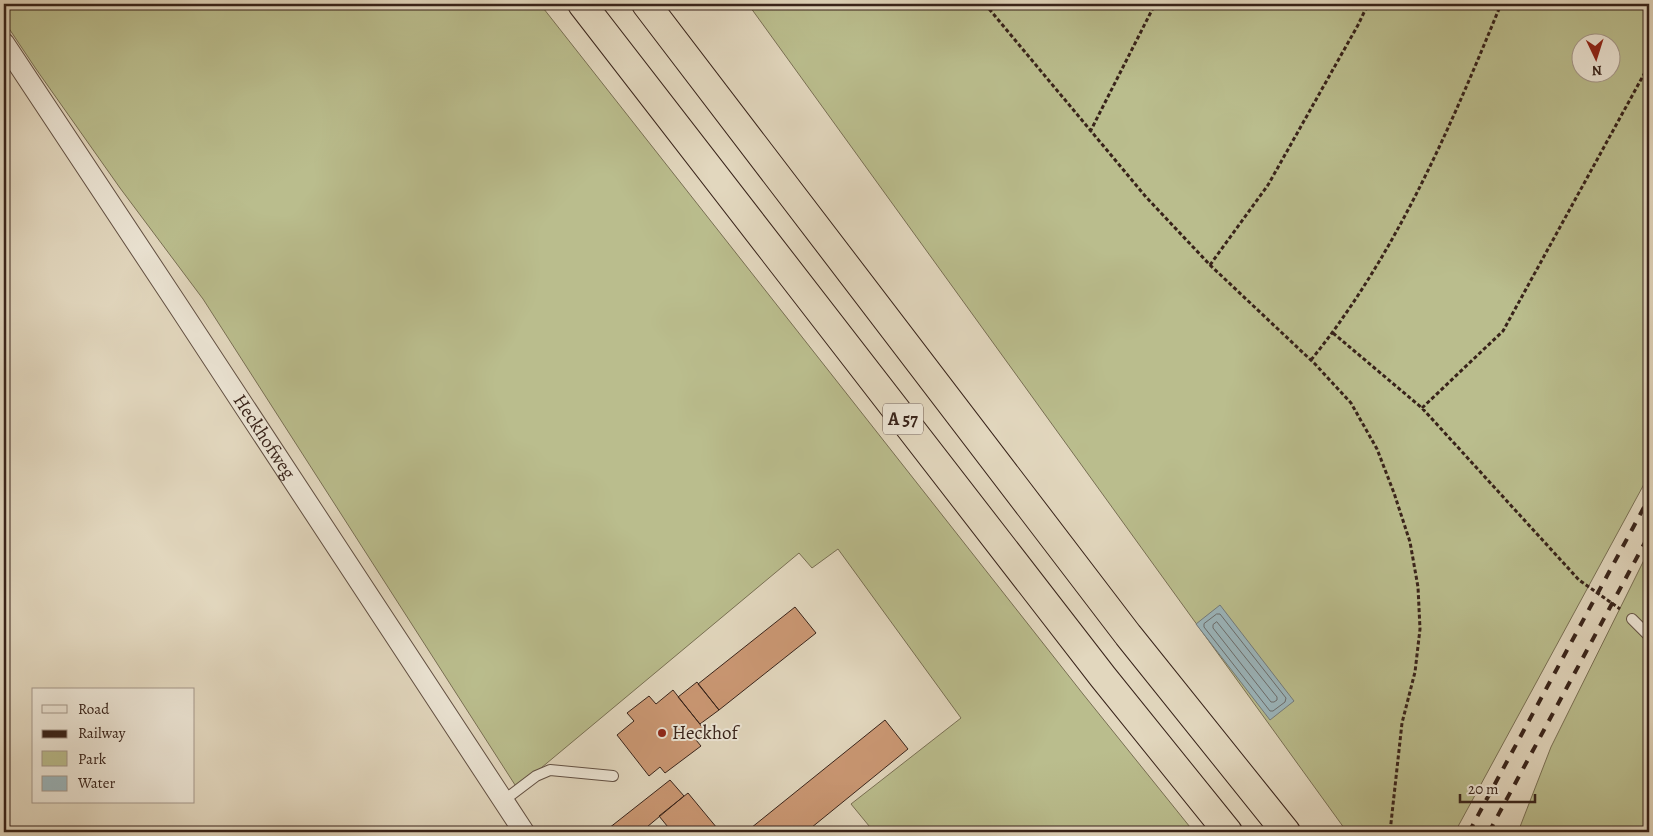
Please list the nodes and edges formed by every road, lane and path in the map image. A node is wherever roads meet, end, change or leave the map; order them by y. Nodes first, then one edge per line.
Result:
1 (582, 4) edge
2 (646, 4) edge
3 (985, 4) edge
4 (1155, 4) edge
5 (1368, 4) edge
6 (1501, 4) edge
7 (4, 44) edge
8 (1649, 65) edge
9 (1090, 132) junction
10 (1210, 265) junction
11 (1333, 333) junction
12 (1311, 360) junction
13 (1422, 408) junction
14 (1612, 603) dead end
15 (1632, 619) dead end
16 (1649, 636) edge
17 (613, 776) dead end
18 (504, 801) junction
19 (524, 832) edge
20 (1228, 832) edge
21 (1286, 832) edge
22 (1390, 832) edge

1 - 20 highway, A 57
2 - 21 highway, A 57
3 - 9 path
4 - 9 path
5 - 10 path
6 - 11 path
7 - 18 street, Heckhofweg
8 - 13 path
9 - 10 path
10 - 12 path
11 - 12 path
11 - 13 path
12 - 22 path
13 - 14 path
15 - 16 lane
17 - 18 lane
18 - 19 street, Heckhofweg

